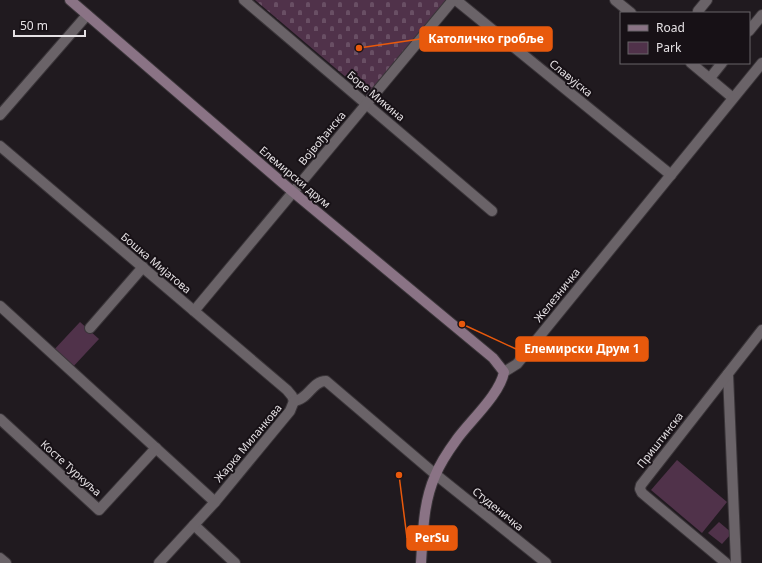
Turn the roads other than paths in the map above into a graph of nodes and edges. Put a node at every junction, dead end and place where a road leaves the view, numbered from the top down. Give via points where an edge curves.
1 (244, 0) edge
2 (453, 0) edge
3 (456, 0) edge
4 (615, 0) edge
5 (707, 0) edge
6 (72, 1) edge
7 (698, 11) dead end
8 (630, 12) edge
9 (87, 15) junction
10 (762, 15) edge
11 (750, 30) edge
12 (762, 63) edge
13 (692, 64) edge
14 (721, 64) edge
15 (710, 78) junction
16 (733, 98) junction
17 (366, 104) junction
18 (0, 116) edge
19 (0, 146) edge
20 (671, 175) junction
21 (293, 192) junction
22 (492, 211) dead end
23 (143, 267) junction
24 (0, 306) edge
25 (194, 311) junction
26 (90, 328) dead end
27 (762, 330) edge
28 (504, 372) junction
29 (728, 374) junction
30 (294, 401) junction
31 (0, 420) edge
32 (156, 448) junction
33 (435, 474) junction
34 (215, 502) junction
35 (194, 525) junction
36 (0, 558) edge
37 (6, 563) edge
38 (159, 563) edge
39 (235, 563) edge
40 (421, 563) edge
41 (546, 563) edge
42 (726, 563) edge
43 (736, 563) edge

1 - 17 street, Боре Микина
2 - 17 street, Војвођанска
3 - 20 street, Славујска
4 - 8 street
5 - 7 street
6 - 9 street, Елемирски друм
9 - 18 street
9 - 21 street, Елемирски друм
10 - 11 street
12 - 16 street, Железничка
13 - 15 street
14 - 15 street
15 - 16 street
16 - 20 street, Железничка
17 - 21 street, Војвођанска
17 - 22 street, Боре Микина
19 - 23 street, Бошка Мијатова
20 - 28 street, Железничка via 517,364
21 - 25 street, Војвођанска
21 - 28 street, Елемирски друм via 493,358
23 - 25 street, Бошка Мијатова
23 - 26 street
24 - 32 street
25 - 30 street, Бошка Мијатова via 287,390
27 - 29 street, Приштинска
28 - 33 street, Железничка via 499,386 458,438
29 - 42 street, Приштинска via 643,481 640,489
29 - 43 street
30 - 33 street, Жарка Миланкова via 302,400 319,383 326,381
30 - 34 street, Жарка Миланкова via 290,411
31 - 32 street, Косте Туркуља via 99,510
32 - 34 street
33 - 40 street, Железничка via 426,504
33 - 41 street, Студеничка
34 - 35 street, Жарка Миланкова
35 - 38 street, Жарка Миланкова
35 - 39 street
36 - 37 street

